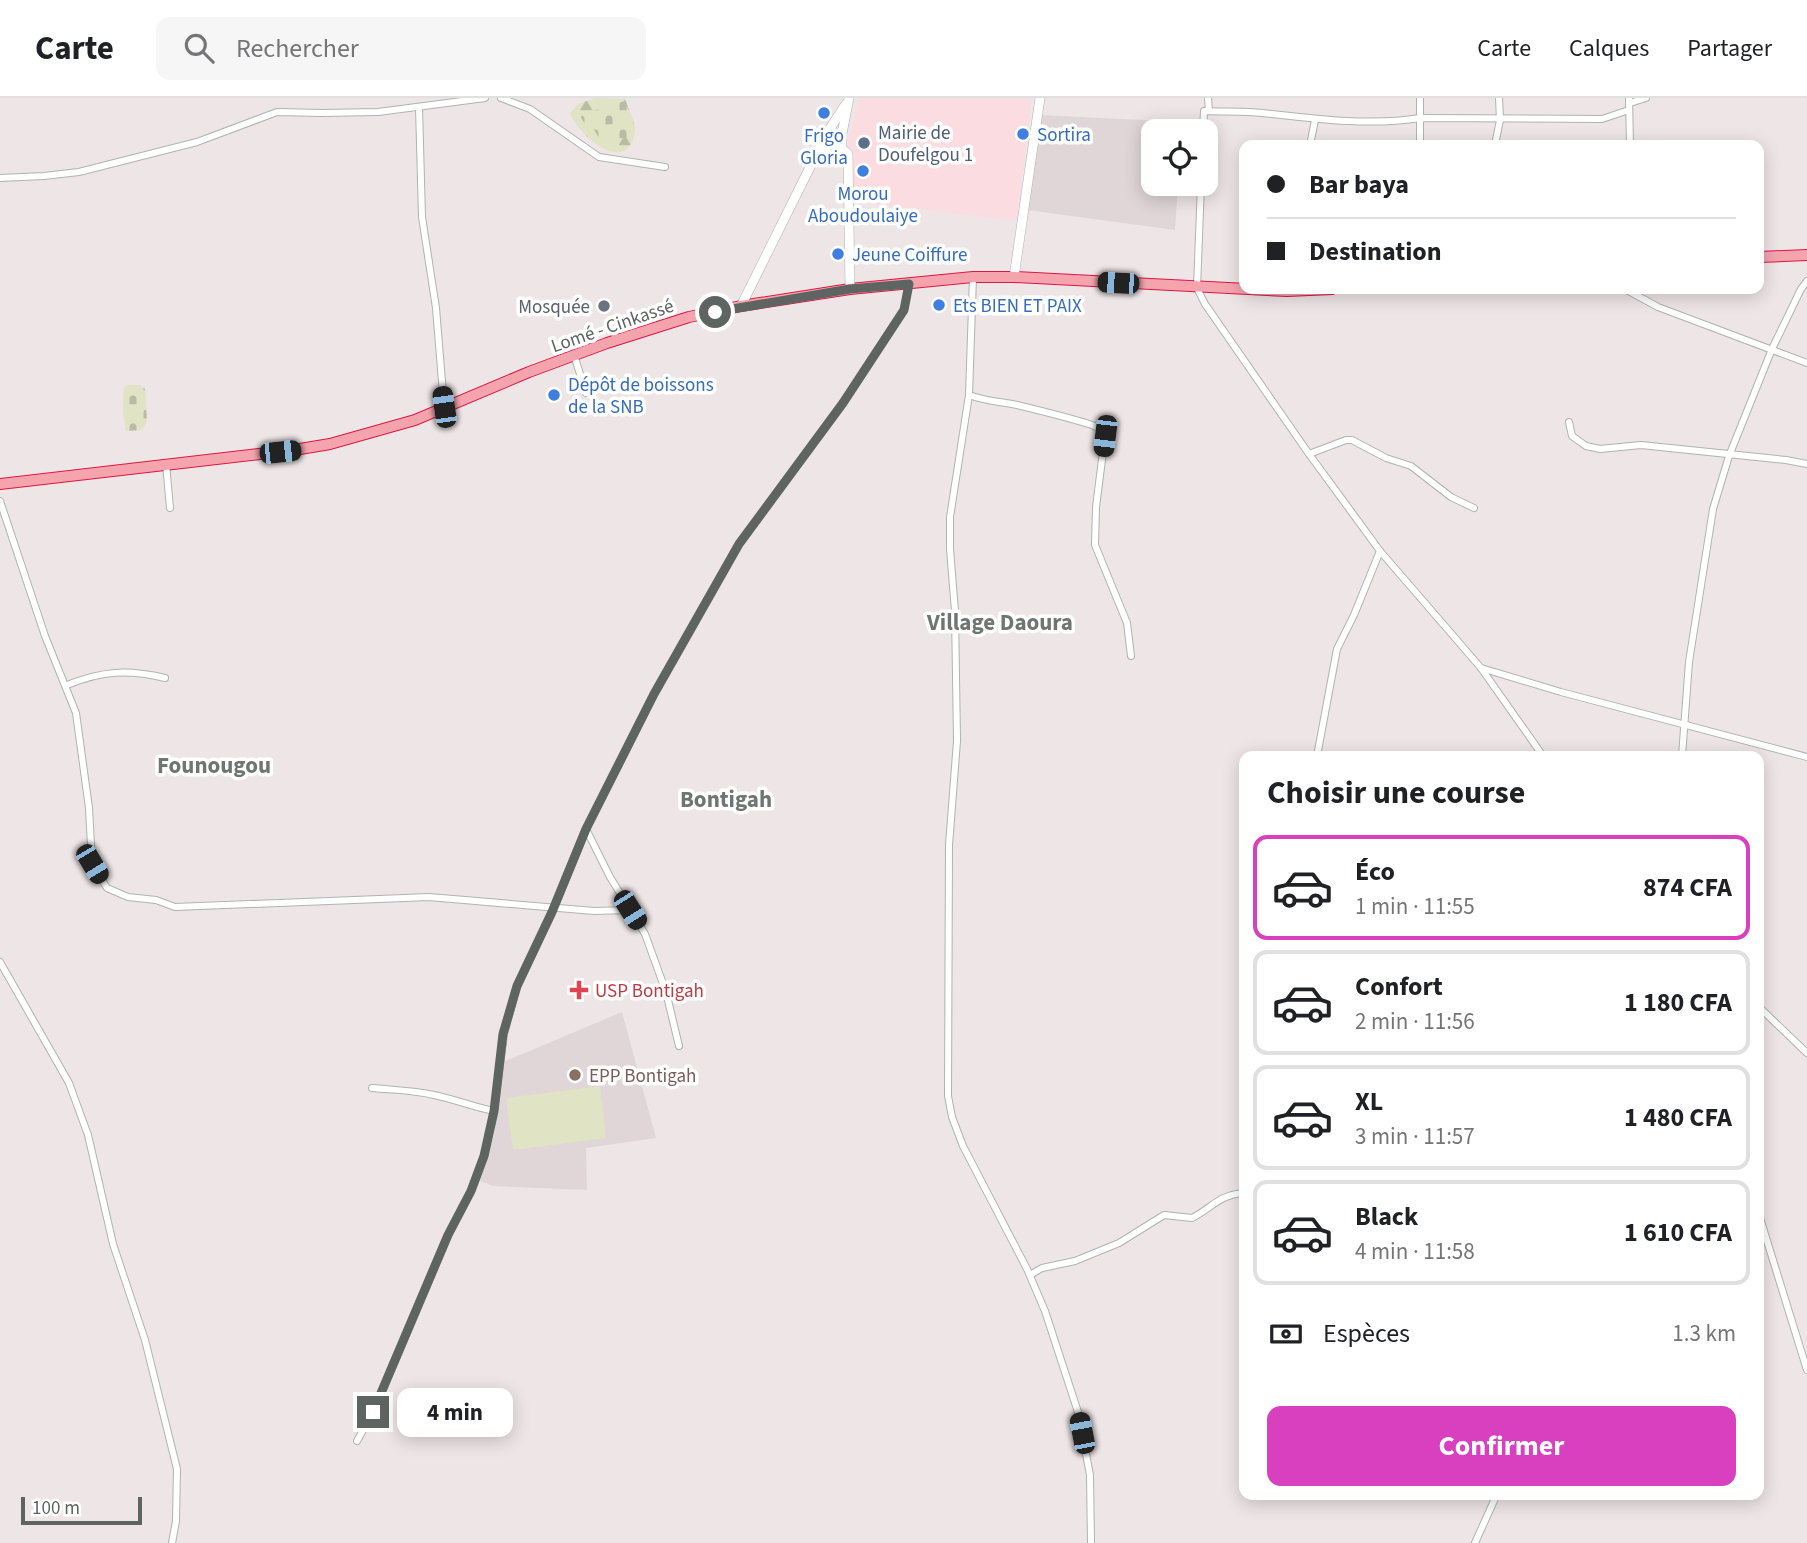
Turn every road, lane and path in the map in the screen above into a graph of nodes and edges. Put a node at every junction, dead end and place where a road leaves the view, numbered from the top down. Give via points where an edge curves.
1 (485, 98) edge
2 (501, 98) edge
3 (1208, 98) edge
4 (1420, 98) edge
5 (1499, 98) edge
6 (1646, 98) edge
7 (849, 99) edge
8 (1037, 100) edge
9 (1629, 104) edge
10 (419, 107) junction
11 (1209, 111) junction
12 (1420, 118) junction
13 (1204, 119) edge
14 (1315, 120) junction
15 (1500, 120) junction
16 (827, 133) junction
17 (1311, 140) edge
18 (1420, 140) edge
19 (1496, 140) edge
20 (1630, 140) edge
21 (841, 144) junction
22 (820, 147) junction
23 (664, 167) dead end
24 (0, 177) edge
25 (1201, 196) edge
26 (1807, 255) edge
27 (1764, 257) edge
28 (973, 277) junction
29 (1014, 277) junction
30 (1807, 281) edge
31 (909, 284) junction
32 (1197, 288) junction
33 (1239, 288) edge
34 (850, 289) junction
35 (1634, 294) edge
36 (741, 306) junction
37 (1772, 349) junction
38 (573, 355) junction
39 (1807, 363) edge
40 (586, 393) dead end
41 (969, 395) junction
42 (444, 407) junction
43 (1569, 422) dead end
44 (1309, 454) junction
45 (1730, 456) junction
46 (166, 464) junction
47 (1807, 464) edge
48 (0, 484) edge
49 (0, 501) edge
50 (170, 508) dead end
51 (1474, 508) dead end
52 (1380, 551) junction
53 (1131, 656) dead end
54 (1481, 668) junction
55 (165, 678) dead end
56 (66, 685) junction
57 (1685, 726) junction
58 (1318, 751) edge
59 (1539, 751) edge
60 (1682, 751) edge
61 (1807, 757) edge
62 (586, 829) junction
63 (554, 906) junction
64 (630, 910) junction
65 (0, 962) edge
66 (1764, 1012) edge
67 (679, 1046) dead end
68 (1807, 1053) edge
69 (372, 1088) dead end
70 (494, 1111) junction
71 (1239, 1194) edge
72 (1764, 1230) edge
73 (1030, 1275) junction
74 (1807, 1370) edge
75 (357, 1441) dead end
76 (1494, 1500) edge
77 (172, 1543) edge
78 (1091, 1543) edge
79 (1475, 1543) edge

1 - 10 street
2 - 23 street via 530,109 599,157
3 - 11 street
4 - 12 street
5 - 15 street
6 - 9 street
7 - 16 main road
7 - 21 main road
8 - 29 main road
9 - 15 street via 1602,119
9 - 20 street
10 - 24 street via 341,113 277,111 197,142 79,172
10 - 42 street via 422,217
11 - 13 street via 1204,111
11 - 14 street
12 - 14 street via 1394,122
12 - 15 street
12 - 18 street
14 - 17 street
15 - 19 street
16 - 21 main road via 835,133
16 - 22 main road
21 - 22 main road via 831,155
21 - 34 main road via 848,154
22 - 36 main road
25 - 32 street
26 - 27 highway
28 - 29 highway, Lomé - Cinkassé
28 - 31 highway, Lomé - Cinkassé
28 - 41 street
29 - 32 highway, Lomé - Cinkassé
30 - 37 street
31 - 34 highway, Lomé - Cinkassé
31 - 62 street via 904,310 843,403 739,544 654,694
32 - 33 highway, Lomé - Cinkassé
32 - 44 street
34 - 36 highway, Lomé - Cinkassé
35 - 37 street
36 - 38 highway, Lomé - Cinkassé via 655,327
37 - 39 street
37 - 45 street
38 - 40 street
38 - 42 highway, Lomé - Cinkassé
41 - 53 street via 1092,425 1105,436 1095,545 1126,623
41 - 73 street via 950,517 957,741 949,845 948,1096 963,1146
42 - 46 highway, Lomé - Cinkassé via 330,444
43 - 45 street via 1572,436 1600,449 1641,445
44 - 51 street via 1352,440 1411,466 1451,497
44 - 52 street
45 - 47 street
45 - 57 street via 1711,520 1689,662
46 - 48 highway, Lomé - Cinkassé
46 - 50 street
49 - 56 street
52 - 54 street
52 - 58 street via 1336,649
54 - 57 street
54 - 59 street
55 - 56 street via 114,672
56 - 63 street via 76,713 92,864 107,888 174,907 429,897
57 - 60 street
57 - 61 street
62 - 63 street
62 - 64 street
63 - 64 street
63 - 70 street via 517,986 503,1034
64 - 67 street via 654,958
65 - 77 street via 69,1083 88,1135 113,1244 145,1340 177,1469
66 - 68 street
69 - 70 street via 414,1091
70 - 75 street via 471,1191
71 - 73 street via 1192,1218 1164,1215 1119,1242
72 - 74 street
73 - 78 street via 1078,1412 1091,1485
76 - 79 street

